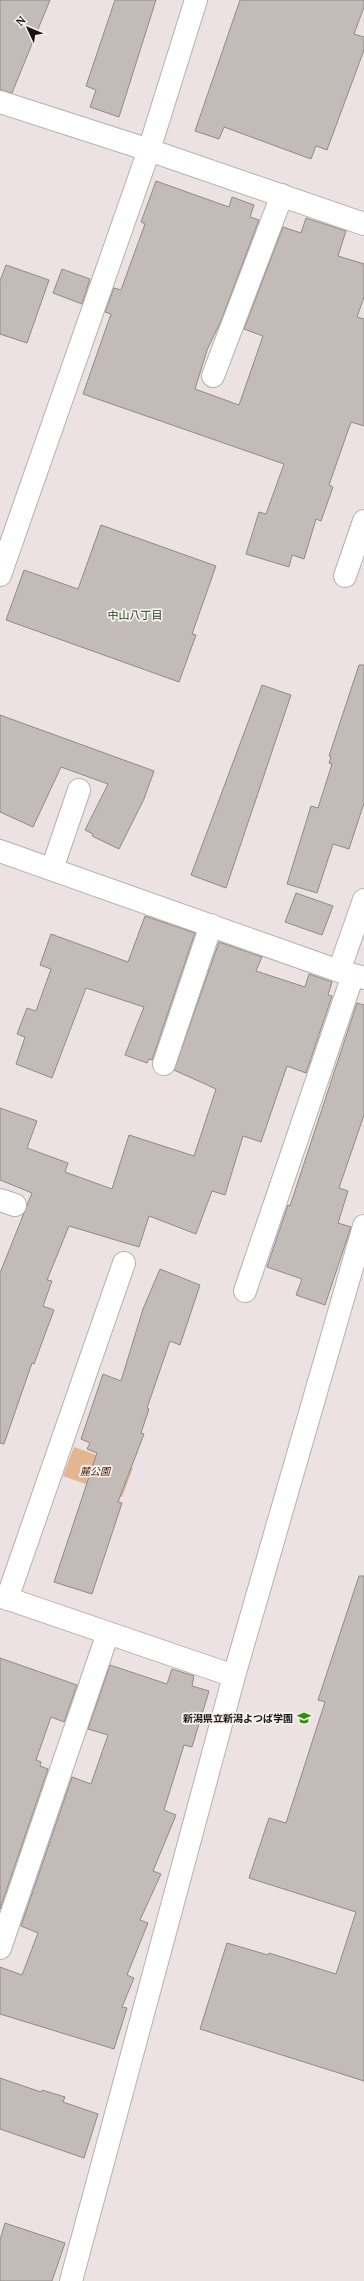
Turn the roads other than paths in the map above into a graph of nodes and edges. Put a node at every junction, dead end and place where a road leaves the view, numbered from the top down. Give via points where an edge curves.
1 (196, 0) edge
2 (0, 102) edge
3 (149, 150) junction
4 (282, 196) junction
5 (364, 224) edge
6 (213, 376) dead end
7 (364, 521) edge
8 (0, 575) edge
9 (345, 576) dead end
10 (79, 790) dead end
11 (0, 851) edge
12 (52, 869) junction
13 (364, 900) edge
14 (211, 925) junction
15 (352, 975) edge
16 (164, 1064) dead end
17 (364, 1226) edge
18 (124, 1263) dead end
19 (245, 1291) dead end
20 (4, 1597) edge
21 (108, 1633) junction
22 (234, 1676) junction
23 (0, 1948) edge
24 (71, 2281) edge

1 - 3 street
2 - 3 street
3 - 4 street
3 - 8 street
4 - 5 street
4 - 6 street
7 - 9 street
10 - 12 street
11 - 12 street
12 - 14 street
13 - 15 street
14 - 15 street
14 - 16 street
15 - 19 street
17 - 22 street
18 - 20 street
20 - 21 street
21 - 22 street
21 - 23 street
22 - 24 street

